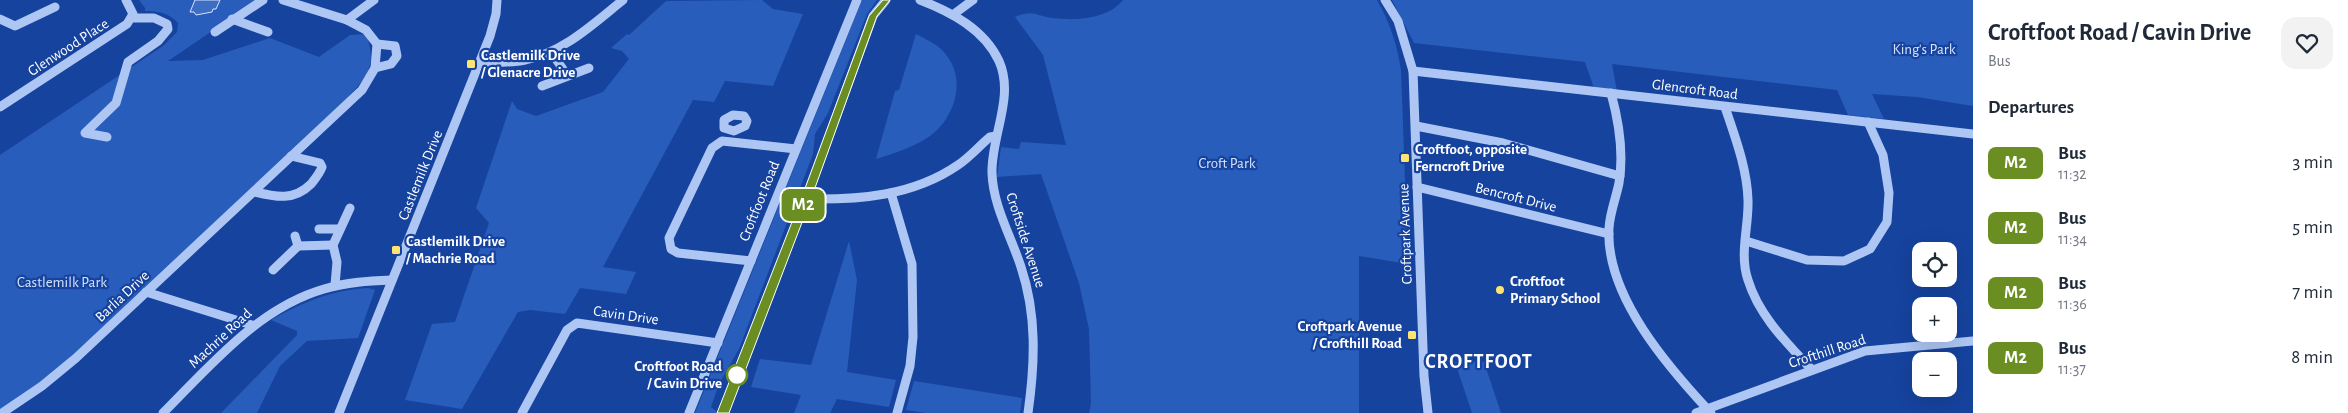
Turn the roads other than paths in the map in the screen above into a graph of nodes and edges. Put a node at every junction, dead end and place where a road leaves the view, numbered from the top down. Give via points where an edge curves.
1 (126, 0) edge
2 (264, 0) edge
3 (283, 0) edge
4 (374, 0) edge
5 (497, 0) edge
6 (623, 0) edge
7 (858, 0) edge
8 (886, 0) edge
9 (920, 0) edge
10 (973, 0) edge
11 (1385, 0) edge
12 (55, 7) dead end
13 (954, 14) junction
14 (133, 18) junction
15 (0, 19) edge
16 (232, 19) junction
17 (347, 20) junction
18 (215, 32) dead end
19 (268, 32) dead end
20 (377, 44) junction
21 (551, 52) junction
22 (479, 63) junction
23 (376, 68) junction
24 (589, 68) dead end
25 (1413, 71) junction
26 (567, 75) junction
27 (542, 86) dead end
28 (1611, 93) junction
29 (0, 107) edge
30 (1725, 107) junction
31 (1868, 122) junction
32 (1416, 126) junction
33 (724, 128) dead end
34 (1973, 134) edge
35 (996, 136) junction
36 (107, 137) dead end
37 (718, 143) junction
38 (796, 149) junction
39 (291, 156) junction
40 (1620, 176) junction
41 (1417, 187) junction
42 (255, 192) junction
43 (891, 194) junction
44 (806, 199) junction
45 (350, 208) dead end
46 (319, 229) dead end
47 (340, 229) junction
48 (1609, 234) junction
49 (295, 236) dead end
50 (1746, 241) junction
51 (333, 245) junction
52 (298, 246) junction
53 (751, 262) junction
54 (273, 270) dead end
55 (392, 280) junction
56 (335, 286) junction
57 (146, 292) junction
58 (252, 325) junction
59 (1973, 341) edge
60 (718, 343) junction
61 (1812, 370) junction
62 (1709, 411) edge
63 (2, 413) edge
64 (163, 413) edge
65 (340, 413) edge
66 (522, 413) edge
67 (689, 413) edge
68 (723, 413) edge
69 (897, 413) edge
70 (1028, 413) edge
71 (1428, 413) edge
72 (1696, 413) edge

1 - 14 street
2 - 16 street
3 - 17 street
4 - 17 street
5 - 22 street, Castlemilk Drive via 491,32
6 - 21 street
7 - 38 street, Croftfoot Road
8 - 44 street via 873,16
9 - 13 street, Croftside Avenue
10 - 13 street
11 - 25 street, Croftpark Avenue via 1398,21
12 - 15 street via 15,26
13 - 35 street, Croftside Avenue via 984,37 1000,63 1004,94
14 - 29 street, Glenwood Place via 114,35
14 - 36 street via 154,18 166,24 168,29 158,41 128,62 116,103 85,132
16 - 18 street
16 - 19 street
17 - 20 street via 366,30
20 - 23 street
20 - 23 street via 395,46 398,56 391,64
21 - 22 street via 525,60
21 - 26 street
22 - 55 street, Castlemilk Drive
23 - 39 street, Barlia Drive via 362,90
24 - 26 street
25 - 28 street, Glencroft Road
25 - 32 street, Croftpark Avenue
26 - 27 street
28 - 30 street, Glencroft Road
28 - 40 street via 1620,124
30 - 31 street, Glencroft Road
30 - 50 street via 1746,176
31 - 34 street, Glencroft Road
31 - 50 street via 1883,155 1889,193 1887,222 1870,249 1844,261 1808,260
32 - 40 street via 1503,143
32 - 41 street, Croftpark Avenue
33 - 37 street
35 - 43 street via 990,137 956,167 940,176
35 - 70 street, Croftside Avenue via 992,173 995,200 1021,265 1033,316 1036,348
37 - 38 street
37 - 53 street via 712,148 668,244 678,253
38 - 53 street, Croftfoot Road
39 - 42 street, Barlia Drive
39 - 42 street via 320,163 322,171 303,191 288,198
40 - 48 street
41 - 48 street, Bencroft Drive
41 - 71 street, Croftpark Avenue
42 - 57 street, Barlia Drive
43 - 44 street via 842,200
43 - 69 street via 912,264 913,337 910,366
44 - 68 street
45 - 47 street
46 - 47 street
47 - 51 street
48 - 62 street via 1619,277 1632,311 1657,351
49 - 52 street
50 - 61 street via 1743,259 1758,307
51 - 52 street
51 - 56 street via 337,262
52 - 54 street
53 - 60 street, Croftfoot Road
55 - 56 street, Machrie Road
55 - 65 street, Castlemilk Drive
56 - 58 street, Machrie Road via 283,305
57 - 58 street
57 - 63 street, Barlia Drive via 76,358
58 - 64 street, Machrie Road
59 - 61 street, Crofthill Road via 1865,351
60 - 66 street, Cavin Drive via 577,323 567,330
60 - 67 street, Croftfoot Road
61 - 62 street, Crofthill Road
62 - 72 street, Crofthill Road

